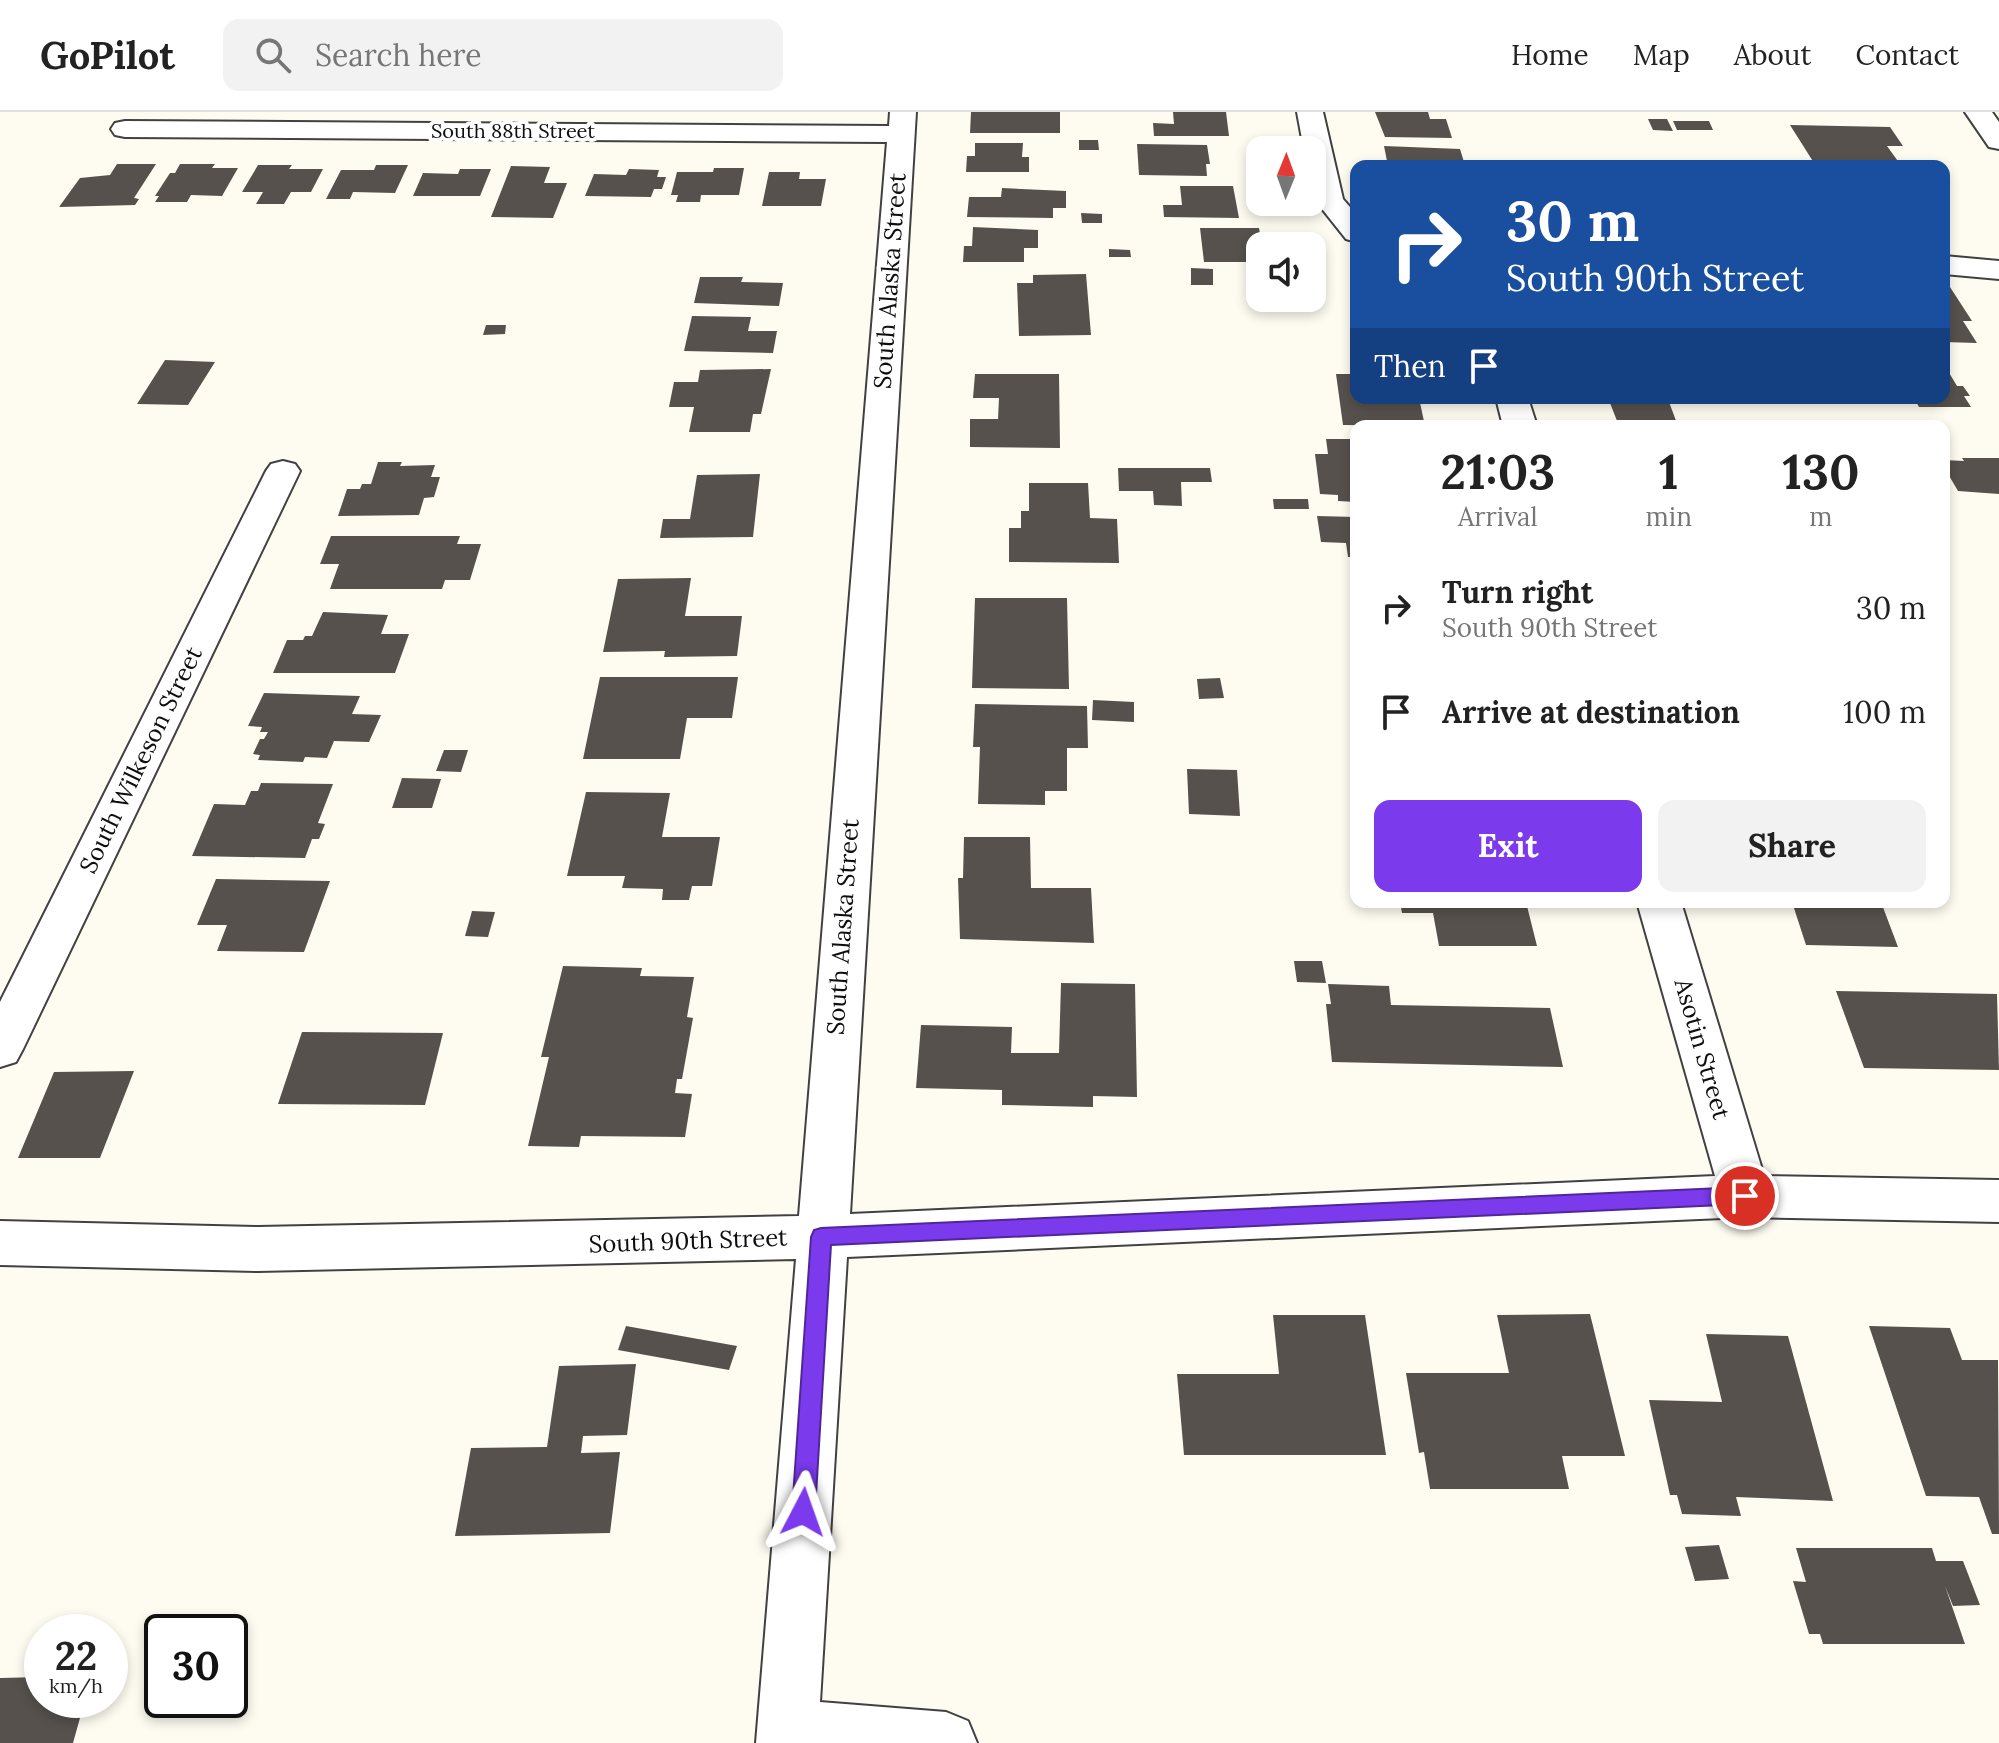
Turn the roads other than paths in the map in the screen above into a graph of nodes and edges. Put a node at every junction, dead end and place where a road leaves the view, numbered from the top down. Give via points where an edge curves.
1 (1310, 112) edge
2 (1978, 112) edge
3 (902, 123) edge
4 (125, 129) dead end
5 (1999, 141) edge
6 (1350, 226) edge
7 (1950, 266) edge
8 (1999, 270) edge
9 (283, 471) dead end
10 (1661, 908) edge
11 (0, 1049) edge
12 (1745, 1196) junction
13 (1999, 1201) edge
14 (821, 1237) junction
15 (0, 1243) edge
16 (788, 1737) edge
17 (946, 1743) edge

1 - 6 street via 1329,200
2 - 5 street
3 - 4 street, South 88th Street
3 - 14 street, South Alaska Street
7 - 8 street
9 - 11 street, South Wilkeson Street
10 - 12 street, Asotin Street
12 - 13 street, South 90th Street
12 - 14 street, South 90th Street
14 - 15 street, South 90th Street via 258,1249
14 - 16 street, South Alaska Street
16 - 17 street

